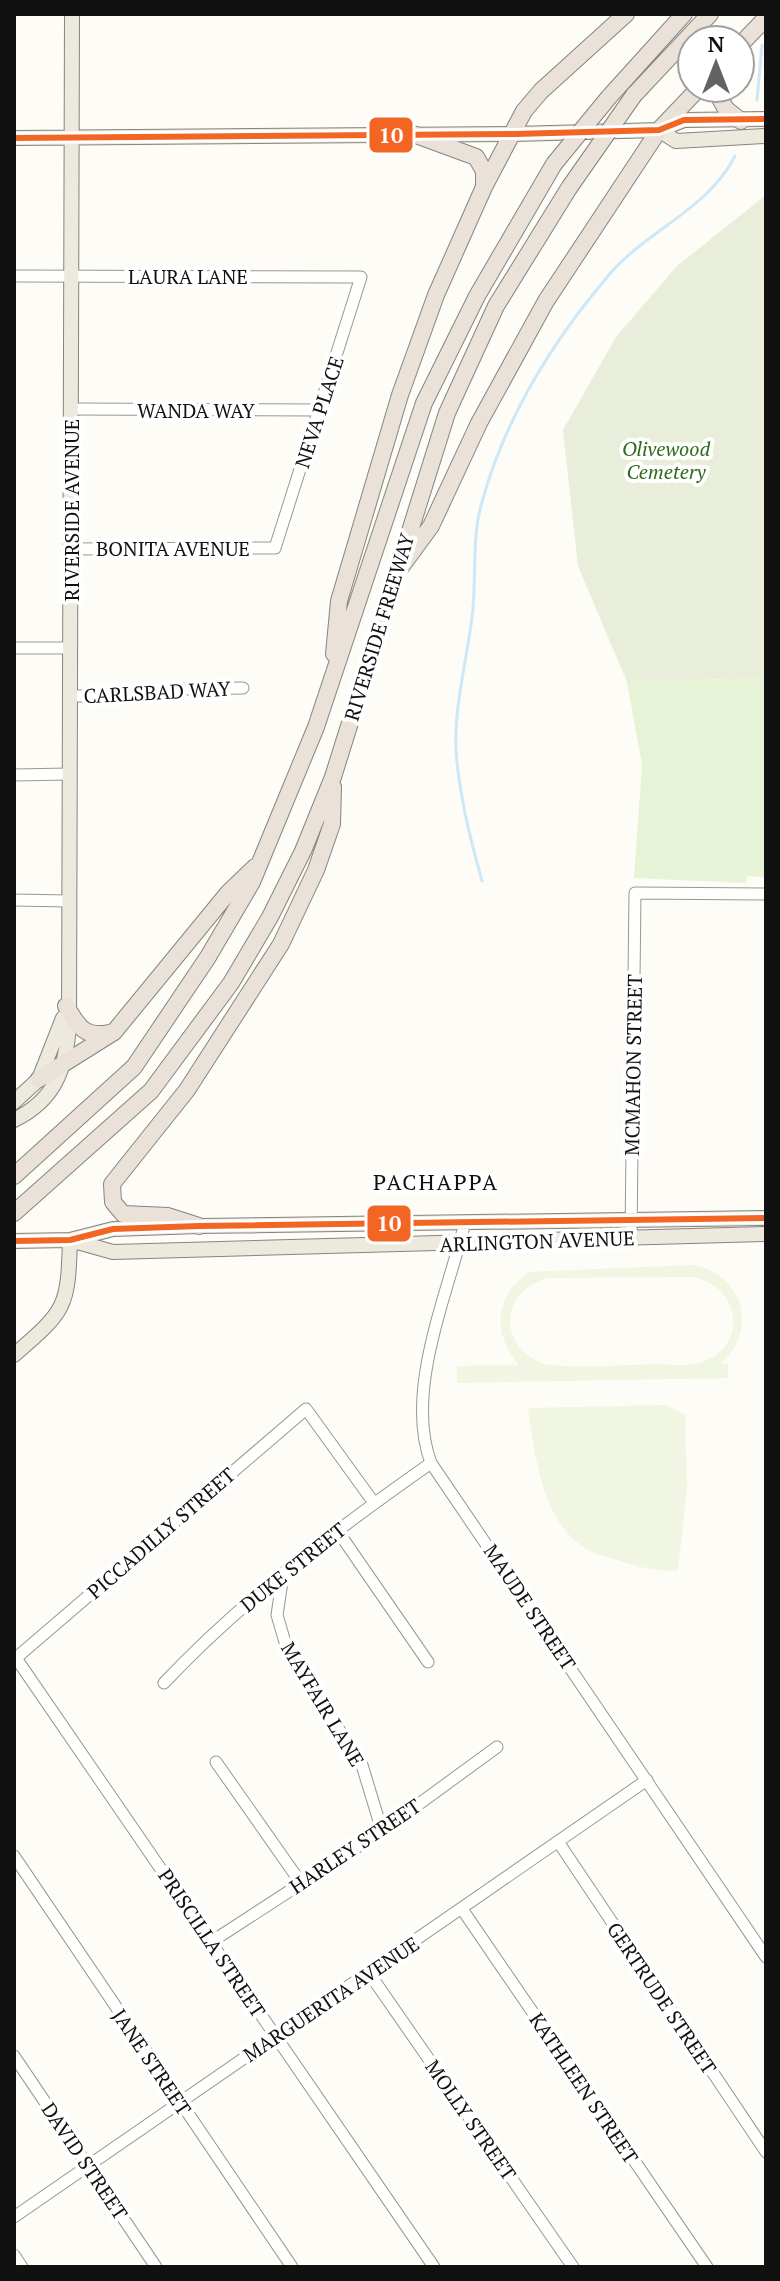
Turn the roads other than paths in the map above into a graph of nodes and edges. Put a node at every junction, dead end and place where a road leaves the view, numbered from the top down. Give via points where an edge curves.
1 (72, 14) edge
2 (626, 14) edge
3 (684, 14) edge
4 (710, 14) edge
5 (684, 104) edge
6 (723, 104) edge
7 (766, 119) edge
8 (741, 121) junction
9 (659, 130) junction
10 (515, 134) junction
11 (416, 135) junction
12 (766, 136) edge
13 (14, 138) edge
14 (74, 138) junction
15 (484, 187) junction
16 (14, 276) edge
17 (72, 276) junction
18 (361, 277) joint
19 (72, 409) junction
20 (320, 410) junction
21 (275, 548) joint
22 (71, 549) junction
23 (393, 577) junction
24 (14, 648) edge
25 (70, 648) junction
26 (331, 684) junction
27 (243, 688) dead end
28 (70, 696) junction
29 (69, 774) junction
30 (14, 775) edge
31 (333, 777) junction
32 (264, 857) junction
33 (766, 894) edge
34 (14, 900) edge
35 (68, 901) junction
36 (66, 1006) junction
37 (114, 1032) junction
38 (64, 1061) junction
39 (39, 1079) junction
40 (14, 1102) edge
41 (14, 1120) edge
42 (14, 1176) edge
43 (14, 1213) edge
44 (766, 1218) edge
45 (631, 1220) junction
46 (465, 1222) junction
47 (199, 1226) junction
48 (766, 1234) edge
49 (631, 1237) junction
50 (70, 1240) junction
51 (14, 1241) edge
52 (460, 1244) junction
53 (14, 1355) edge
54 (431, 1463) junction
55 (374, 1503) junction
56 (337, 1530) junction
57 (283, 1575) junction
58 (16, 1658) joint
59 (428, 1662) dead end
60 (164, 1683) dead end
61 (497, 1747) dead end
62 (216, 1762) dead end
63 (647, 1780) junction
64 (382, 1831) junction
65 (559, 1843) junction
66 (14, 1856) edge
67 (301, 1883) junction
68 (462, 1909) junction
69 (211, 1942) junction
70 (766, 1957) edge
71 (369, 1973) junction
72 (276, 2037) junction
73 (14, 2056) edge
74 (179, 2103) junction
75 (766, 2152) edge
76 (88, 2166) junction
77 (14, 2217) edge
78 (14, 2255) edge
79 (22, 2267) edge
80 (156, 2267) edge
81 (292, 2267) edge
82 (434, 2267) edge
83 (573, 2267) edge
84 (707, 2267) edge

1 - 14 main road, RIVERSIDE AVENUE
2 - 10 highway via 541,91 524,111
3 - 26 highway, RIVERSIDE FREEWAY, bridge via 554,164 477,296 424,403
4 - 23 highway, RIVERSIDE FREEWAY, bridge via 634,95 496,306 447,413
5 - 9 highway
6 - 8 highway
7 - 8 main road
8 - 9 main road via 684,120
9 - 10 main road
9 - 12 main road via 676,141
9 - 23 highway via 546,301 479,423 431,526
10 - 11 main road
10 - 15 highway
11 - 14 main road
11 - 15 highway via 476,157 484,171
13 - 14 main road
14 - 17 main road, RIVERSIDE AVENUE
15 - 26 highway via 436,295 396,408 339,601
16 - 17 street, LAURA LANE
17 - 18 street, LAURA LANE
17 - 19 main road, RIVERSIDE AVENUE
18 - 20 street, NEVA PLACE
19 - 20 street, WANDA WAY
19 - 22 main road, RIVERSIDE AVENUE
20 - 21 street, NEVA PLACE
21 - 22 street, BONITA AVENUE
22 - 25 main road, RIVERSIDE AVENUE
23 - 31 highway, RIVERSIDE FREEWAY
24 - 25 street
25 - 28 main road, RIVERSIDE AVENUE
26 - 32 highway, RIVERSIDE FREEWAY
27 - 28 street, CARLSBAD WAY
28 - 29 main road, RIVERSIDE AVENUE
29 - 30 street
29 - 35 main road, RIVERSIDE AVENUE
31 - 43 highway, RIVERSIDE FREEWAY via 303,851 231,983 151,1091
31 - 47 highway via 332,824 281,944 187,1090 112,1184 113,1202 123,1214 168,1216
32 - 37 highway
32 - 42 highway, RIVERSIDE FREEWAY via 216,944 134,1067
33 - 45 street, MCMAHON STREET via 635,893
34 - 35 street
35 - 36 main road, RIVERSIDE AVENUE
36 - 37 highway via 84,1032
36 - 38 main road, RIVERSIDE AVENUE
36 - 39 main road, RIVERSIDE AVENUE
37 - 38 highway
38 - 39 highway
38 - 41 main road, RIVERSIDE AVENUE via 43,1102
39 - 40 main road, RIVERSIDE AVENUE
44 - 45 main road, ARLINGTON AVENUE
45 - 46 main road, ARLINGTON AVENUE
45 - 49 street, MCMAHON STREET
46 - 47 main road, ARLINGTON AVENUE
46 - 52 street, MAUDE STREET
47 - 50 main road, ARLINGTON AVENUE via 113,1229
48 - 49 main road, ARLINGTON AVENUE
49 - 52 main road, ARLINGTON AVENUE
50 - 51 main road, ARLINGTON AVENUE
50 - 52 main road, ARLINGTON AVENUE via 113,1252
50 - 53 main road via 64,1305
52 - 54 street, MAUDE STREET via 425,1375 422,1426
54 - 55 street, DUKE STREET
54 - 63 street, MAUDE STREET
55 - 56 street, DUKE STREET
55 - 58 street, PICCADILLY STREET via 306,1409
56 - 57 street, DUKE STREET
56 - 59 street
57 - 60 street, DUKE STREET via 206,1639
57 - 64 street, MAYFAIR LANE via 277,1615 287,1649 362,1765
58 - 69 street, PRISCILLA STREET
61 - 64 street, HARLEY STREET
62 - 67 street
63 - 65 street, MARGUERITA AVENUE
63 - 70 street, MAUDE STREET
64 - 67 street, HARLEY STREET
65 - 68 street, MARGUERITA AVENUE
65 - 75 street, GERTRUDE STREET
66 - 74 street, JANE STREET
67 - 69 street, HARLEY STREET
68 - 71 street, MARGUERITA AVENUE
68 - 84 street, KATHLEEN STREET
69 - 72 street, PRISCILLA STREET
71 - 72 street, MARGUERITA AVENUE
71 - 83 street, MOLLY STREET
72 - 74 street, MARGUERITA AVENUE
72 - 82 street, PRISCILLA STREET
73 - 76 street, DAVID STREET
74 - 76 street, MARGUERITA AVENUE
74 - 81 street, JANE STREET
76 - 77 street, MARGUERITA AVENUE
76 - 80 street, DAVID STREET
78 - 79 street

